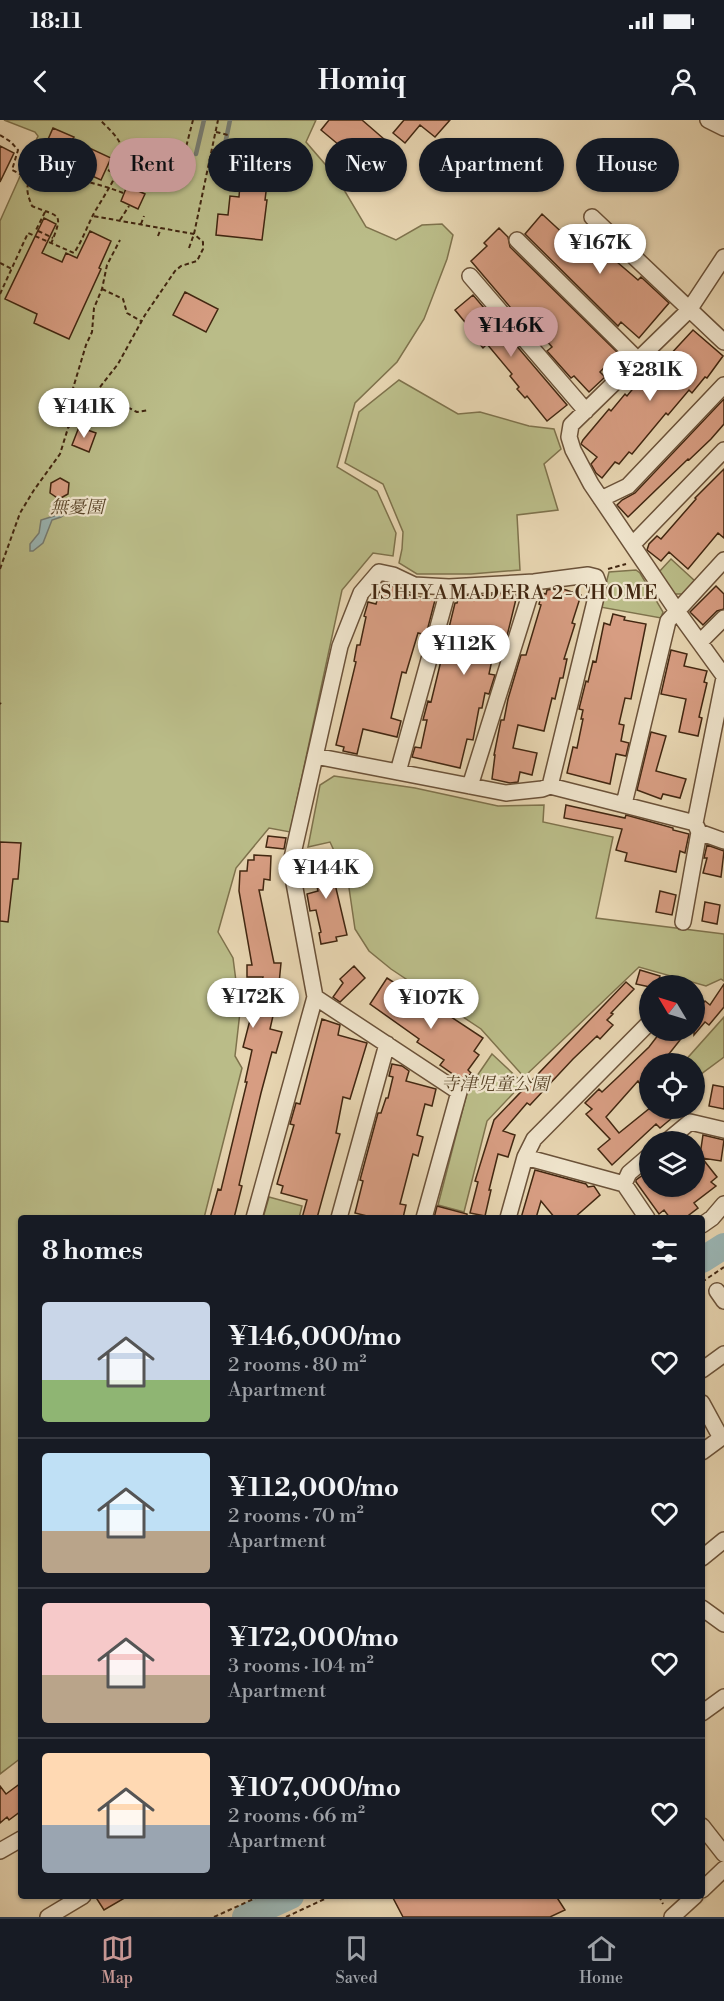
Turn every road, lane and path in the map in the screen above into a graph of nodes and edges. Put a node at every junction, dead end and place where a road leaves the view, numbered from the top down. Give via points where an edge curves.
1 (100, 120) edge
2 (193, 120) edge
3 (218, 120) edge
4 (708, 120) edge
5 (724, 128) edge
6 (215, 132) junction
7 (227, 134) dead end
8 (0, 135) edge
9 (116, 138) edge
10 (188, 138) edge
11 (8, 168) dead end
12 (12, 170) junction
13 (18, 173) edge
14 (97, 186) edge
15 (108, 187) junction
16 (26, 192) edge
17 (123, 194) dead end
18 (129, 206) dead end
19 (45, 212) junction
20 (93, 216) junction
21 (144, 216) dead end
22 (592, 217) dead end
23 (120, 220) junction
24 (141, 224) junction
25 (161, 228) junction
26 (194, 234) junction
27 (158, 236) dead end
28 (53, 238) junction
29 (120, 240) dead end
30 (517, 240) dead end
31 (51, 244) junction
32 (189, 248) dead end
33 (724, 257) edge
34 (0, 263) edge
35 (12, 269) junction
36 (470, 276) dead end
37 (102, 289) junction
38 (0, 294) edge
39 (689, 310) junction
40 (141, 321) junction
41 (724, 342) edge
42 (639, 361) junction
43 (724, 385) edge
44 (85, 406) junction
45 (149, 410) dead end
46 (586, 411) junction
47 (68, 428) junction
48 (724, 450) edge
49 (601, 499) junction
50 (633, 544) junction
51 (642, 559) junction
52 (724, 560) edge
53 (0, 569) edge
54 (596, 577) junction
55 (534, 582) junction
56 (449, 587) junction
57 (677, 611) junction
58 (724, 618) edge
59 (700, 642) junction
60 (724, 677) edge
61 (315, 756) junction
62 (398, 772) junction
63 (470, 786) junction
64 (550, 786) junction
65 (624, 804) junction
66 (697, 827) junction
67 (724, 841) edge
68 (683, 922) dead end
69 (315, 997) junction
70 (639, 1033) edge
71 (387, 1044) junction
72 (724, 1130) edge
73 (679, 1131) edge
74 (525, 1157) junction
75 (639, 1164) edge
76 (624, 1184) junction
77 (724, 1204) edge
78 (255, 1215) edge
79 (340, 1215) edge
80 (425, 1215) edge
81 (509, 1215) edge
82 (645, 1215) edge
83 (705, 1223) edge
84 (724, 1267) edge
85 (705, 1280) edge
86 (724, 1354) edge
87 (705, 1369) edge
88 (705, 1409) edge
89 (705, 1450) edge
90 (724, 1540) edge
91 (705, 1556) edge
92 (705, 1610) edge
93 (724, 1624) edge
94 (724, 1697) edge
95 (705, 1711) edge
96 (705, 1830) edge
97 (18, 1841) edge
98 (0, 1851) edge
99 (724, 1854) edge
100 (722, 1876) edge
101 (705, 1888) edge
102 (79, 1899) edge
103 (253, 1899) edge
104 (325, 1899) edge
105 (692, 1899) edge
106 (58, 1915) edge
107 (214, 1917) edge
108 (286, 1917) edge
109 (672, 1917) edge

1 - 9 path
2 - 10 path
3 - 6 path
4 - 5 street
6 - 7 path
6 - 26 path
8 - 12 path via 18,150
11 - 12 path
12 - 13 path
14 - 15 path
15 - 17 path
15 - 20 path
16 - 19 path via 32,206
18 - 23 path
19 - 28 path via 53,213 60,224
19 - 28 path via 36,230
20 - 23 path
20 - 31 path via 74,253
21 - 24 path
22 - 39 street
23 - 24 path
24 - 25 path
25 - 26 path
25 - 27 path
26 - 32 path
26 - 40 path via 203,242 201,255 197,261 175,271
28 - 31 path
29 - 37 path via 107,266
30 - 42 street
31 - 35 path via 28,234
33 - 39 street
34 - 35 path
35 - 38 path
36 - 46 street
37 - 40 path via 123,299 127,313
37 - 47 path via 68,405
39 - 41 street
39 - 42 street
40 - 44 path via 118,364
42 - 46 street
43 - 49 street via 628,486
44 - 45 path via 99,412 123,405 137,412
44 - 47 path
46 - 49 street via 571,425 569,437
47 - 53 path via 60,454 20,513
48 - 50 street
49 - 50 street
50 - 51 street
51 - 54 path via 608,569
51 - 57 street
52 - 57 street
54 - 55 street
54 - 64 street via 599,585
55 - 56 street
55 - 63 street
56 - 61 street via 414,585 379,572 361,593 340,646
56 - 62 street
57 - 59 street
57 - 65 street via 668,621
58 - 59 street
59 - 60 street
60 - 66 street
61 - 62 street
61 - 69 street via 292,858
62 - 63 street
63 - 64 street via 506,793
64 - 65 street
65 - 66 street
66 - 67 street
66 - 68 street
69 - 71 street
69 - 78 street
70 - 74 street via 534,1139
71 - 79 street
71 - 80 street via 459,1092
72 - 73 street via 690,1122
74 - 76 street
74 - 81 street
75 - 76 street via 628,1173
76 - 82 street
77 - 83 street
84 - 85 path
86 - 87 street
88 - 89 street via 721,1438
90 - 91 street
92 - 93 street
94 - 95 street
96 - 99 street
97 - 98 street
100 - 101 street
102 - 106 street
103 - 107 path
104 - 108 path
105 - 109 street

